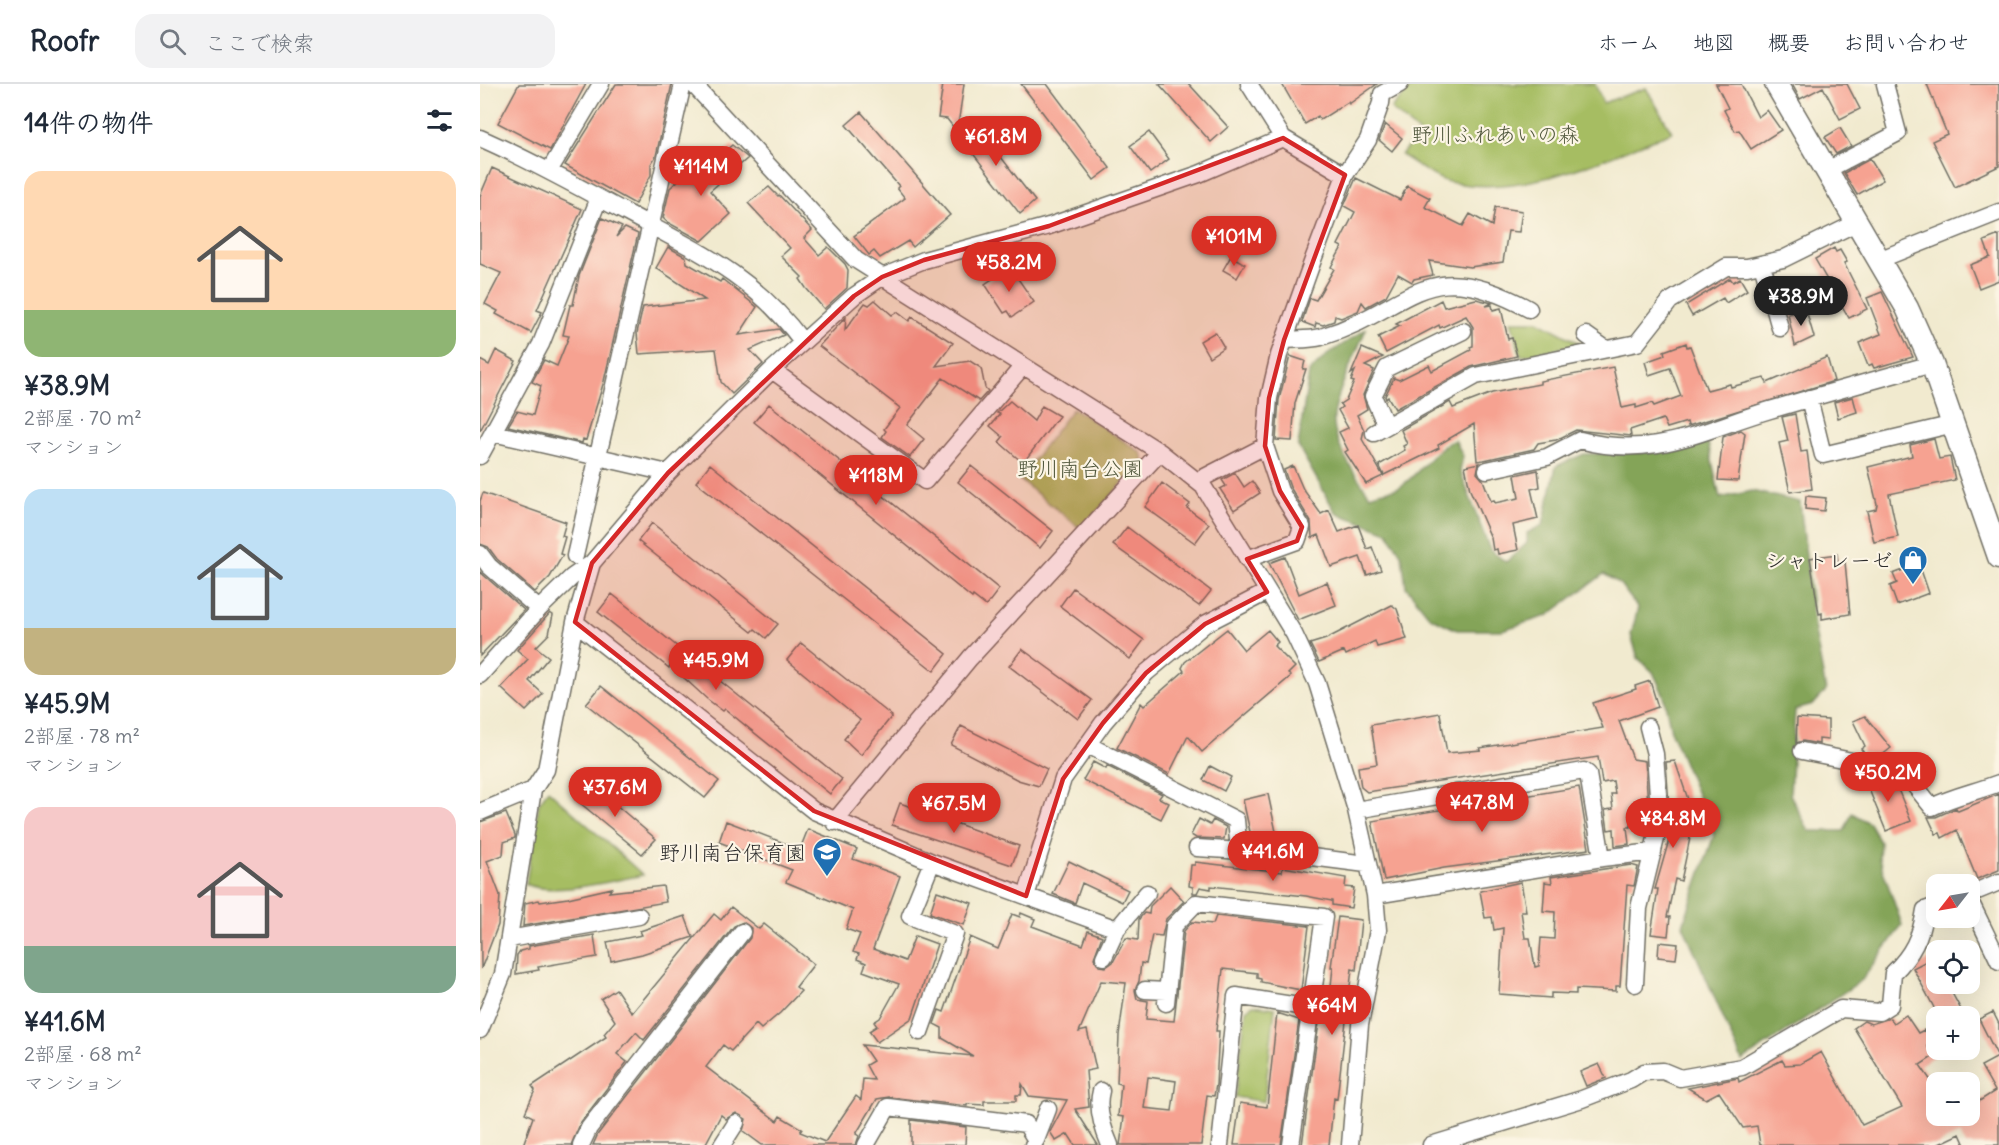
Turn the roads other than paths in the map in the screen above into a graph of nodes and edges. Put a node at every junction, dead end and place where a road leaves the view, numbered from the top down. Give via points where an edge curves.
1 (601, 84) edge
2 (683, 84) edge
3 (693, 84) edge
4 (1249, 84) edge
5 (1400, 84) edge
6 (1776, 84) edge
7 (1886, 84) edge
8 (480, 138) edge
9 (1283, 138) junction
10 (1827, 170) junction
11 (549, 171) junction
12 (1345, 175) junction
13 (599, 198) junction
14 (1999, 212) edge
15 (1858, 222) junction
16 (651, 226) junction
17 (1881, 259) junction
18 (1762, 264) junction
19 (882, 277) junction
20 (1529, 309) dead end
21 (1780, 328) dead end
22 (1463, 331) dead end
23 (1586, 335) dead end
24 (1284, 340) junction
25 (802, 341) junction
26 (1606, 349) junction
27 (1932, 364) junction
28 (1023, 366) junction
29 (772, 370) junction
30 (1809, 398) junction
31 (1954, 424) junction
32 (493, 433) junction
33 (1265, 446) junction
34 (1160, 452) junction
35 (480, 456) edge
36 (597, 457) junction
37 (1487, 470) dead end
38 (668, 473) junction
39 (1197, 482) junction
40 (1995, 526) edge
41 (480, 554) edge
42 (575, 556) dead end
43 (1999, 557) edge
44 (1247, 559) junction
45 (592, 563) junction
46 (1267, 592) junction
47 (539, 609) junction
48 (575, 622) junction
49 (480, 675) edge
50 (1648, 727) dead end
51 (1088, 745) junction
52 (1802, 752) dead end
53 (1999, 783) edge
54 (533, 790) junction
55 (1356, 810) junction
56 (480, 812) edge
57 (834, 822) junction
58 (1197, 848) dead end
59 (1239, 850) junction
60 (1653, 852) junction
61 (1602, 858) junction
62 (932, 862) junction
63 (1366, 864) junction
64 (1999, 882) edge
65 (1980, 890) edge
66 (1146, 893) dead end
67 (1026, 896) junction
68 (1375, 896) junction
69 (1926, 910) edge
70 (639, 916) dead end
71 (1980, 922) edge
72 (1117, 929) junction
73 (742, 932) dead end
74 (509, 939) junction
75 (1104, 957) dead end
76 (1999, 961) edge
77 (1635, 984) dead end
78 (1145, 990) dead end
79 (1311, 1008) junction
80 (480, 1030) edge
81 (920, 1032) dead end
82 (1101, 1091) dead end
83 (1048, 1110) dead end
84 (736, 1123) dead end
85 (1034, 1142) edge
86 (581, 1145) edge
87 (722, 1145) edge
88 (866, 1145) edge
89 (1110, 1145) edge
90 (1220, 1145) edge
91 (1292, 1145) edge
92 (1350, 1145) edge
93 (1431, 1145) edge

1 - 11 street
2 - 16 street
3 - 19 street via 856,260
4 - 9 street
5 - 12 street via 1382,94 1368,140
6 - 10 street
7 - 10 street via 1898,133
8 - 11 street
9 - 12 street
9 - 19 street via 1199,174 1049,226 924,260
10 - 15 street
11 - 13 street
12 - 24 street
13 - 16 street
13 - 32 street via 541,344
14 - 17 street
15 - 17 street
15 - 18 street via 1783,259
16 - 25 street via 694,246 758,291
16 - 36 street
17 - 27 street
18 - 21 street
18 - 26 street via 1726,267 1670,300 1637,343
19 - 25 street
19 - 28 street
20 - 24 street via 1482,287 1448,283 1426,286 1318,338
22 - 26 street via 1387,368 1373,396 1380,429 1476,376
23 - 26 street
24 - 33 street via 1269,398
25 - 29 street
27 - 30 street
27 - 31 street
28 - 29 street via 925,481
28 - 34 street
29 - 38 street
30 - 31 street via 1823,455
30 - 37 street via 1675,442 1637,447 1580,440 1547,457
31 - 40 street
32 - 35 street
32 - 36 street
33 - 39 street
33 - 44 street via 1280,491 1302,527 1297,541
34 - 39 street
34 - 57 street via 970,658
36 - 38 street
36 - 42 street
38 - 45 street
39 - 44 street
40 - 43 street
41 - 47 street
44 - 46 street
45 - 47 street
45 - 48 street
46 - 51 street via 1204,624 1146,673
46 - 55 street via 1294,634 1317,684
47 - 49 street
48 - 54 street via 546,770
48 - 57 street via 814,811
50 - 60 street via 1660,822
51 - 59 street via 1236,820
51 - 67 street via 1063,779
52 - 53 street via 1892,769 1908,777 1932,807 1954,795
54 - 56 street
54 - 74 street
55 - 61 street via 1584,771 1588,774
55 - 63 street
57 - 62 street
58 - 59 street
59 - 63 street
60 - 61 street
60 - 77 street via 1639,908
61 - 68 street
62 - 67 street
62 - 81 street via 910,915 955,934
63 - 68 street
64 - 65 street
66 - 72 street
67 - 72 street
68 - 92 street via 1378,930 1360,1025
69 - 93 street via 1910,958 1893,973 1890,1005 1879,1012 1841,1009 1742,1067 1680,1078 1663,1071 1644,1072 1582,1099
70 - 74 street
71 - 76 street
72 - 75 street
73 - 86 street via 589,1128
74 - 80 street via 503,974
78 - 79 street via 1167,997 1174,926 1196,903 1324,917
79 - 90 street via 1236,996
79 - 91 street
82 - 89 street via 1102,1128
83 - 85 street
84 - 87 street
85 - 88 street via 1026,1124 888,1107

